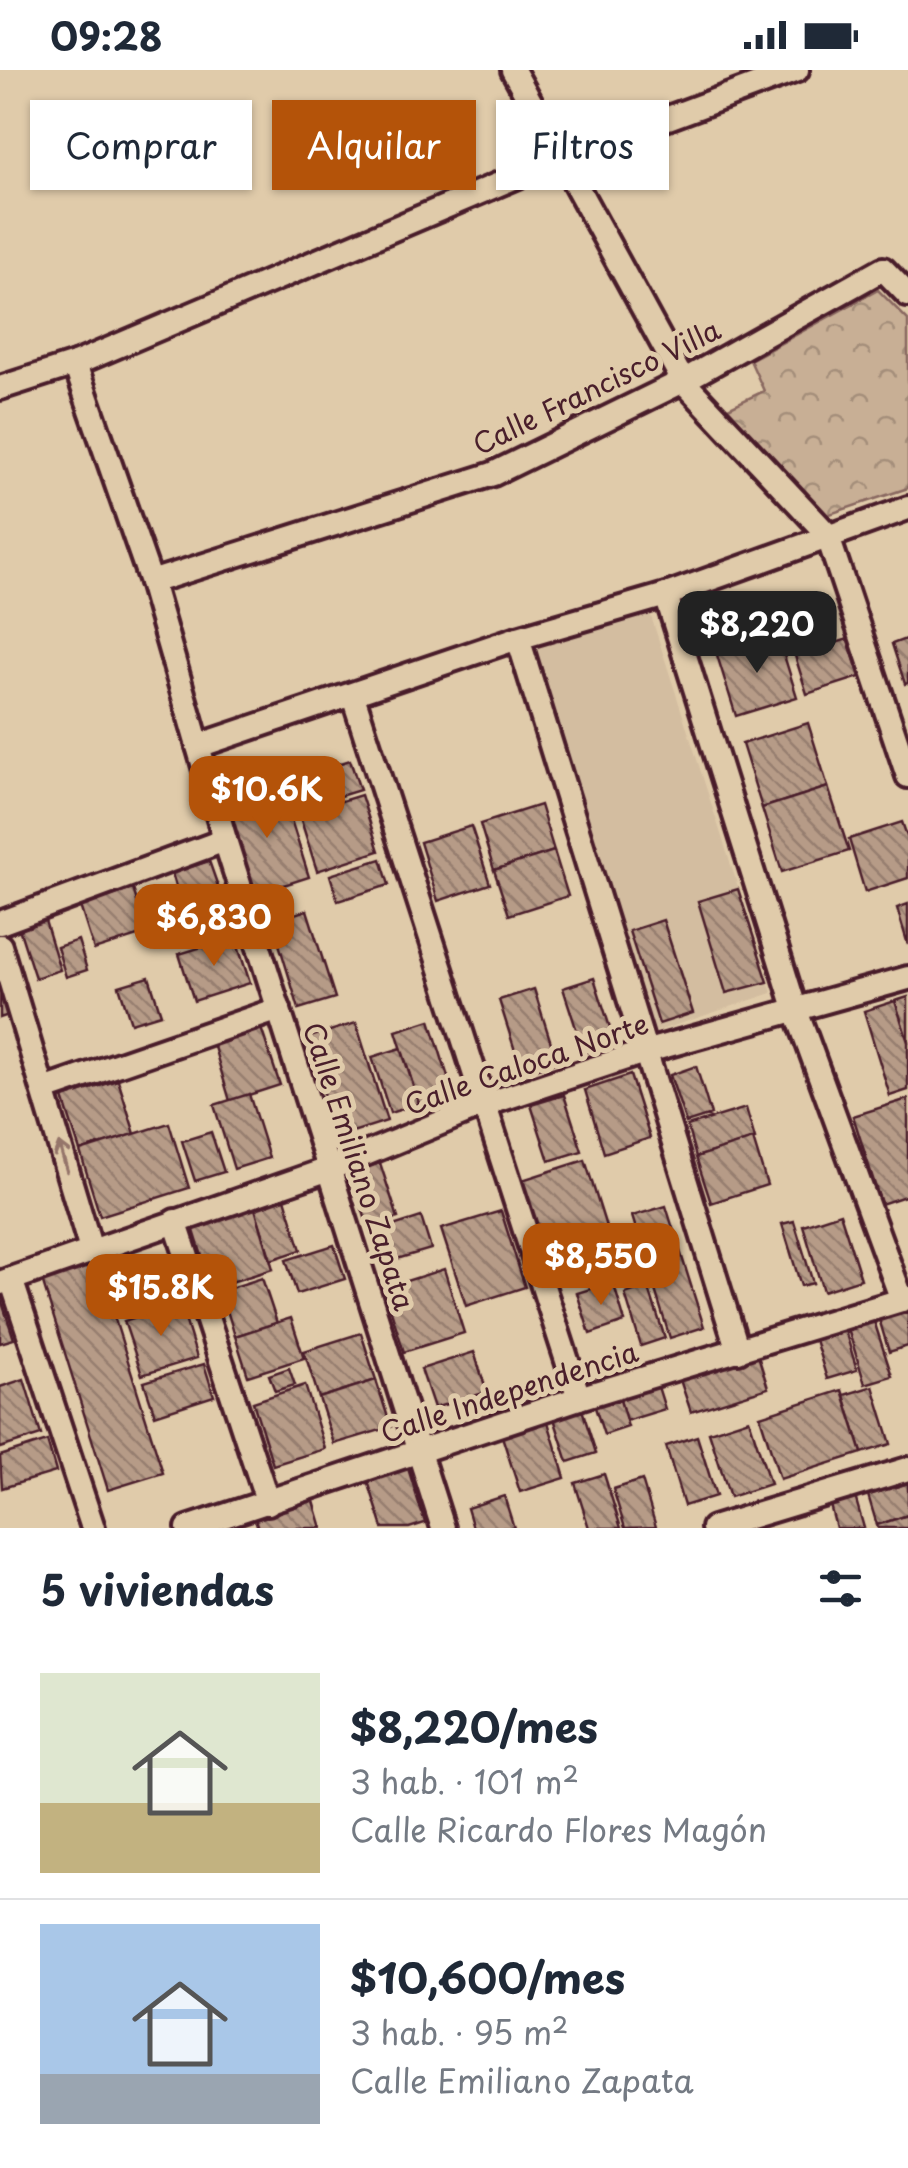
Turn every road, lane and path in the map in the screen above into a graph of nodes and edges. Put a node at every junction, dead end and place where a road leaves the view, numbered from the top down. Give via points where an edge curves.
1 (513, 70) edge
2 (797, 70) edge
3 (530, 100) edge
4 (669, 118) edge
5 (496, 185) edge
6 (581, 190) edge
7 (908, 295) edge
8 (75, 364) junction
9 (683, 382) junction
10 (0, 388) edge
11 (908, 508) edge
12 (826, 534) junction
13 (152, 582) junction
14 (666, 594) junction
15 (518, 638) junction
16 (353, 696) junction
17 (198, 746) junction
18 (908, 776) edge
19 (225, 840) junction
20 (0, 924) edge
21 (0, 946) edge
22 (908, 978) edge
23 (278, 1008) junction
24 (795, 1008) junction
25 (644, 1052) junction
26 (44, 1090) junction
27 (484, 1105) junction
28 (329, 1169) junction
29 (176, 1221) junction
30 (90, 1250) junction
31 (6, 1281) edge
32 (905, 1299) edge
33 (738, 1352) junction
34 (579, 1398) junction
35 (418, 1450) junction
36 (908, 1468) edge
37 (268, 1503) junction
38 (784, 1518) edge
39 (93, 1528) edge
40 (188, 1528) edge
41 (443, 1528) edge
42 (713, 1528) edge

1 - 3 street
2 - 4 street
5 - 8 street
6 - 9 street
7 - 9 street, Calle Francisco Villa via 884,269
8 - 10 street
8 - 13 street, Calle Emiliano Zapata
9 - 12 street
9 - 13 street, Calle Francisco Villa via 493,474
11 - 12 street
12 - 14 street
12 - 18 street
13 - 17 street, Calle Emiliano Zapata
14 - 15 street
14 - 24 street
15 - 16 street
15 - 25 street
16 - 17 street
16 - 27 street
17 - 19 street, Calle Emiliano Zapata
19 - 20 street
19 - 23 street, Calle Emiliano Zapata
21 - 26 street
22 - 24 street, Calle Caloca Norte
23 - 26 street
23 - 28 street, Calle Emiliano Zapata
24 - 25 street, Calle Caloca Norte
24 - 32 street
25 - 27 street, Calle Caloca Norte
25 - 33 street
30 -> 26 street
27 - 28 street, Calle Caloca Norte
27 - 34 street
28 - 29 street, Calle Caloca Norte
28 - 35 street, Calle Emiliano Zapata
29 - 30 street, Calle Caloca Norte
29 - 37 street
30 - 31 street, Calle Caloca Norte
31 - 39 street
32 - 33 street, Calle Independencia
33 - 34 street, Calle Independencia
34 - 35 street, Calle Independencia
35 - 37 street, Calle Independencia
35 - 41 street, Calle Emiliano Zapata
36 - 38 street
37 - 40 street, Calle Independencia
38 - 42 street

